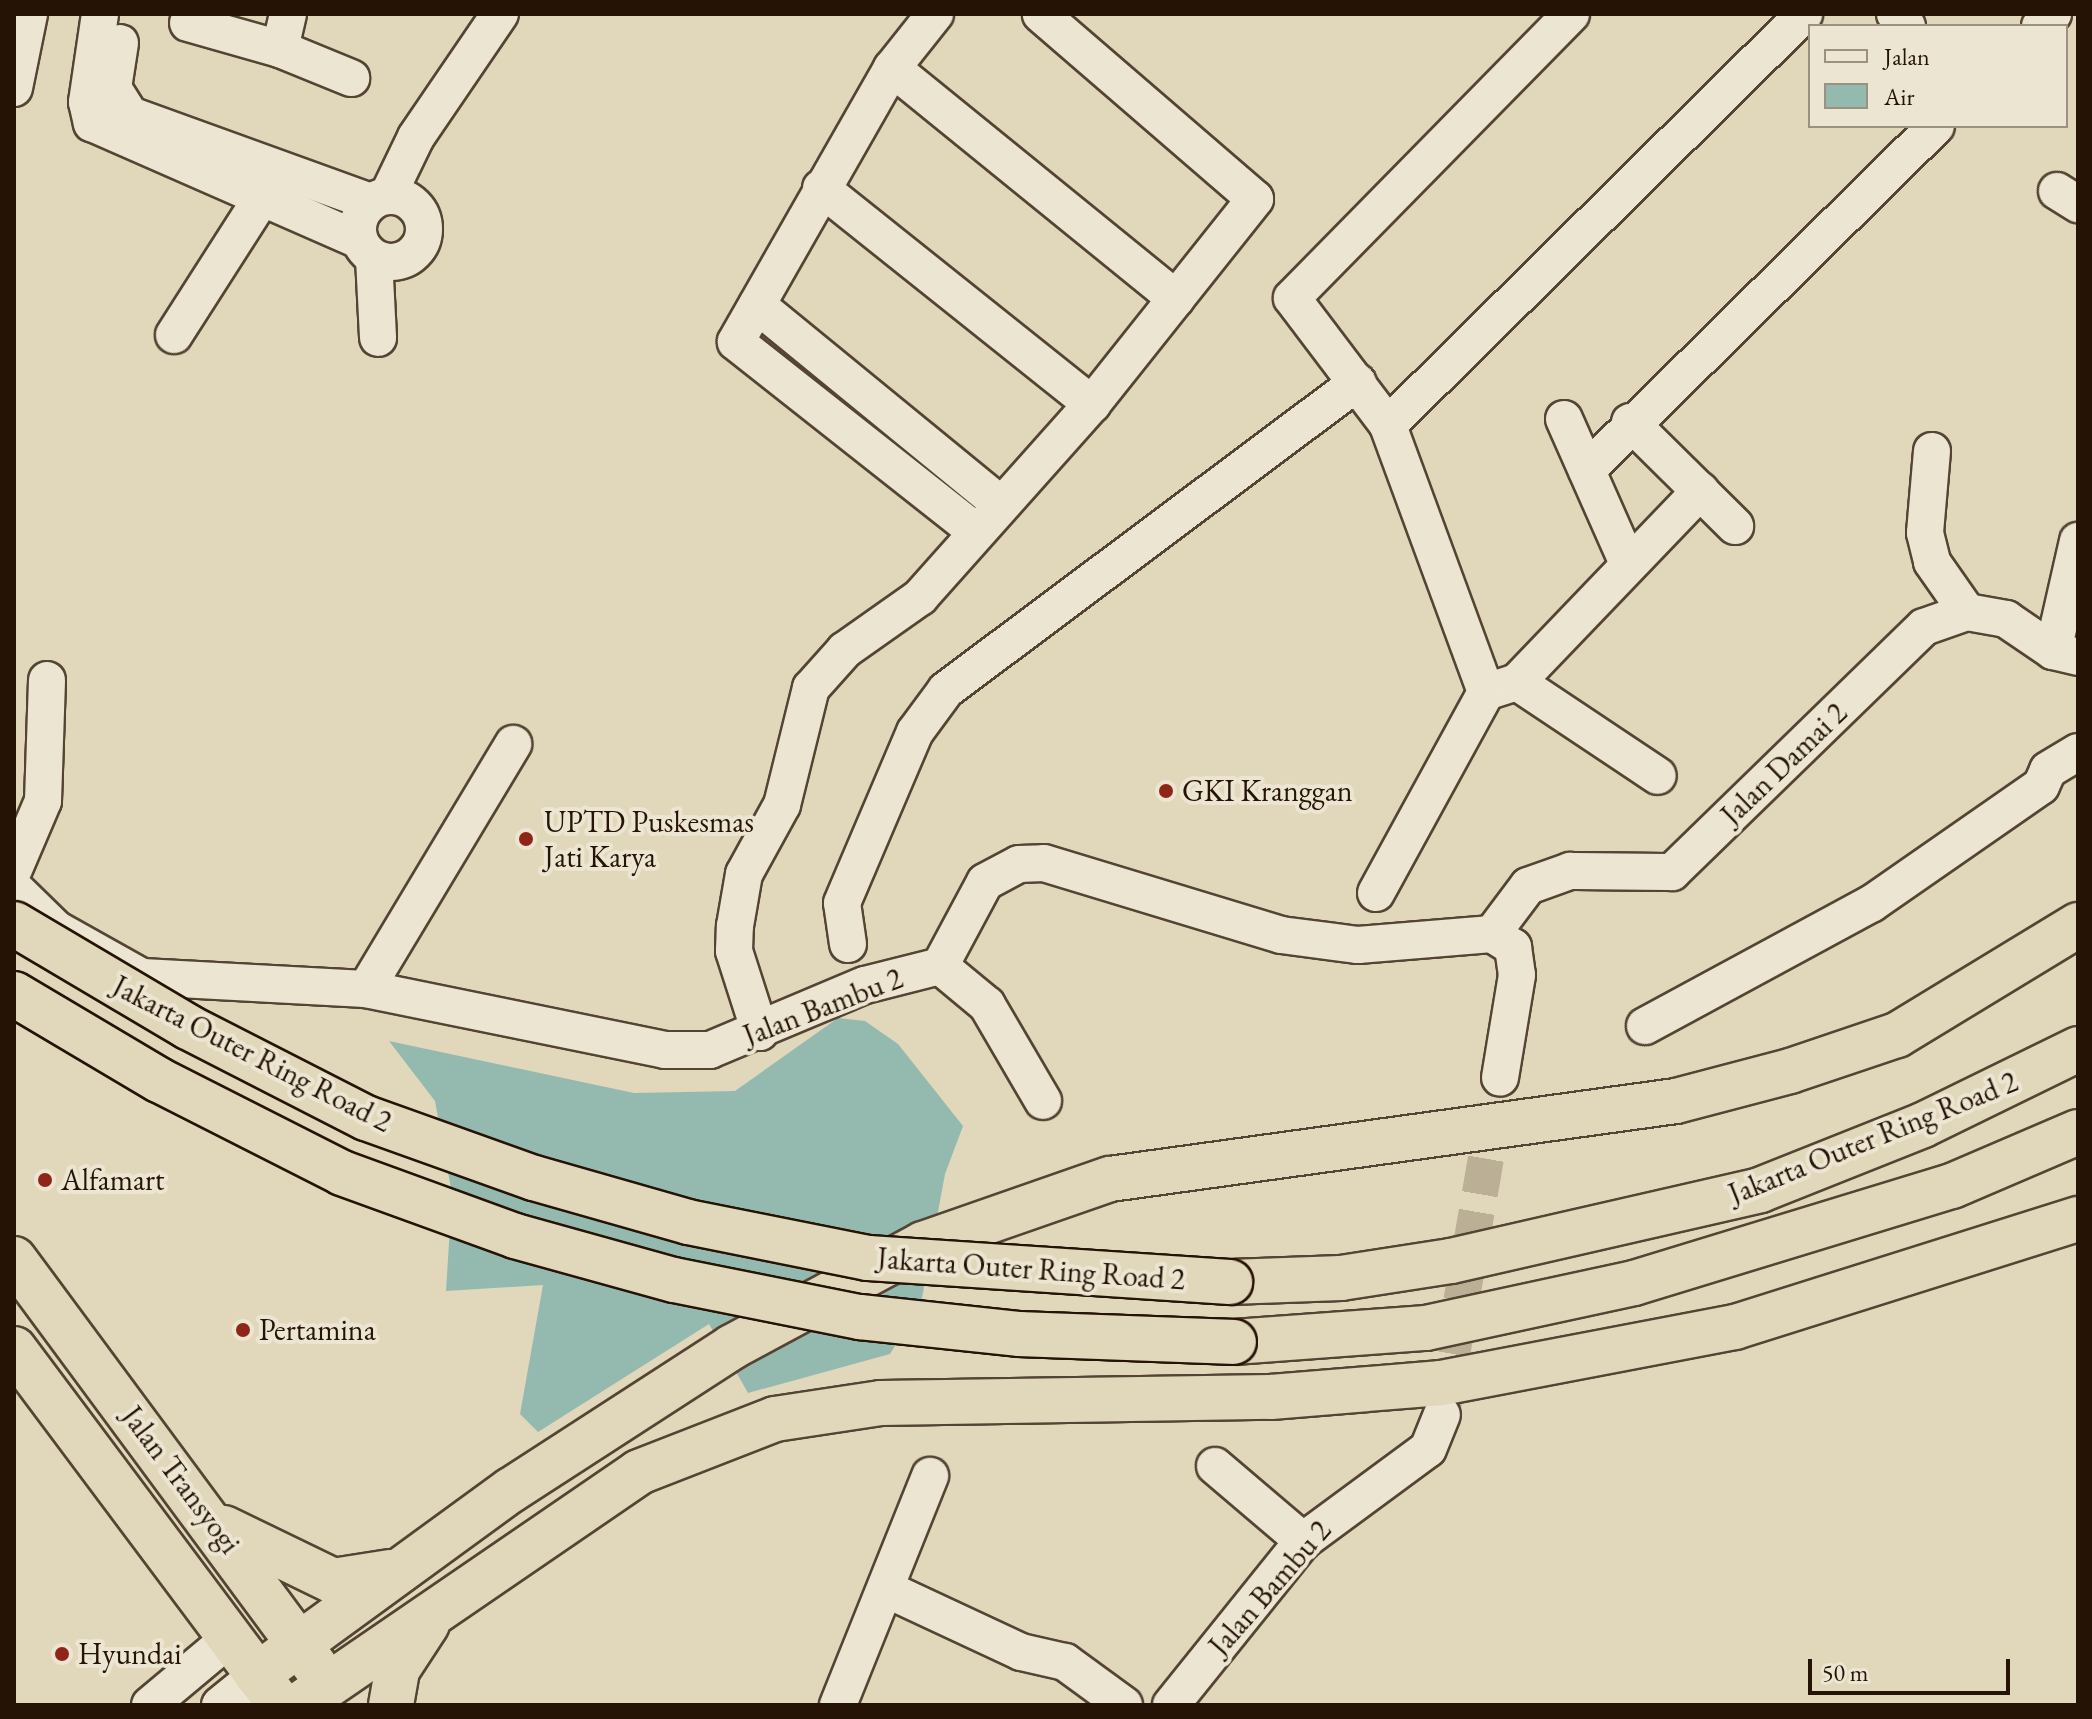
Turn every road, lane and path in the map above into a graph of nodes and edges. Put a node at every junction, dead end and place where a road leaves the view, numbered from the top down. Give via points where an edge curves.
1 (29, 14) edge
2 (100, 14) edge
3 (125, 14) edge
4 (288, 14) edge
5 (500, 14) edge
6 (935, 14) edge
7 (1041, 14) edge
8 (1571, 14) edge
9 (1804, 14) edge
10 (188, 23) dead end
11 (280, 49) junction
12 (892, 68) junction
13 (351, 78) dead end
14 (14, 88) edge
15 (1934, 128) edge
16 (821, 188) junction
17 (379, 198) junction
18 (261, 199) junction
19 (366, 249) junction
20 (1176, 299) junction
21 (757, 305) junction
22 (174, 335) dead end
23 (378, 338) dead end
24 (1358, 382) junction
25 (1092, 404) junction
26 (1564, 419) dead end
27 (1630, 422) junction
28 (1388, 425) junction
29 (1932, 451) dead end
30 (1587, 470) junction
31 (1700, 491) junction
32 (999, 503) junction
33 (1735, 526) dead end
34 (975, 531) junction
35 (2078, 541) edge
36 (1627, 561) junction
37 (1967, 612) junction
38 (2066, 654) edge
39 (47, 680) dead end
40 (1502, 687) junction
41 (513, 744) dead end
42 (2078, 752) edge
43 (1658, 776) dead end
44 (14, 869) edge
45 (14, 888) edge
46 (1376, 893) dead end
47 (14, 924) edge
48 (2078, 925) edge
49 (1492, 934) junction
50 (848, 944) dead end
51 (940, 966) junction
52 (366, 989) junction
53 (14, 994) edge
54 (1645, 1026) dead end
55 (760, 1032) junction
56 (2078, 1049) edge
57 (1500, 1078) tunnel mouth
58 (1043, 1101) dead end
59 (2078, 1132) edge
60 (2078, 1219) edge
61 (14, 1259) edge
62 (14, 1349) edge
63 (1442, 1415) tunnel mouth
64 (1215, 1466) dead end
65 (930, 1476) dead end
66 (215, 1523) junction
67 (1303, 1541) junction
68 (399, 1571) junction
69 (886, 1589) junction
70 (438, 1609) junction
71 (230, 1638) junction
72 (299, 1642) junction
73 (269, 1690) edge
74 (323, 1698) edge
75 (150, 1705) edge
76 (220, 1705) edge
77 (391, 1705) edge
78 (838, 1705) edge
79 (1124, 1705) edge
80 (1171, 1705) edge

1 - 14 street
2 - 18 street via 87,102 92,123
3 - 17 street via 113,88 123,110
4 - 11 street
5 - 17 street
6 - 12 street
7 - 20 street via 1255,199
8 - 24 street via 1296,291 1292,305
9 - 28 street
10 - 11 street
11 - 13 street
12 - 16 street
12 - 20 street
15 - 27 street
16 - 21 street
16 - 25 street
17 - 19 street via 358,219
17 - 19 street via 415,205 425,231 411,256
18 - 19 street
18 - 22 street
19 - 23 street
20 - 25 street
21 - 32 street
21 - 34 street via 736,342
24 - 28 street
24 - 50 street via 946,690 915,732 842,903
25 - 32 street
26 - 30 street
27 - 30 street
27 - 31 street
28 - 40 street
29 - 37 street via 1925,533 1932,562
30 - 36 street
31 - 33 street
31 - 36 street
32 - 34 street
34 - 55 street via 920,597 845,650 811,688 782,805 744,874 735,926 734,951
35 - 38 street
36 - 40 street
37 - 38 street, Jalan Damai 2 via 2006,619
37 - 49 street, Jalan Damai 2 via 1924,627 1672,872 1570,871 1528,886
39 - 44 street via 43,801
40 - 43 street
40 - 46 street
41 - 52 street
42 - 54 street via 2048,770 2041,786 1871,904
45 - 52 street, Jalan Bambu 2 via 56,929 142,977
47 - 56 highway, Jakarta Outer Ring Road 2, bridge via 188,1027 366,1118 534,1178 688,1222 868,1258 1040,1275 1230,1282 1341,1278 1451,1261 1760,1190 1923,1125
48 - 68 highway, bridge via 1897,1035 1775,1075 1676,1101 1110,1179 999,1214 852,1278 511,1490
49 - 51 street, Jalan Bambu 2 via 1358,945 1281,935 1032,863 985,882
49 - 57 street via 1513,947 1517,975
51 - 55 street, Jalan Bambu 2 via 865,985
51 - 58 street via 987,1005
52 - 55 street, Jalan Bambu 2 via 665,1050 710,1050
53 - 59 highway, Jakarta Outer Ring Road 2, bridge via 159,1080 342,1173 515,1236 674,1280 860,1317 1020,1334 1234,1342 1426,1328 1634,1283 1952,1186
60 - 70 highway via 1735,1327 1441,1383 1271,1397 881,1403 775,1419 699,1444 639,1472
61 - 66 highway, Jalan Transyogi
62 - 71 highway, Jalan Transyogi
63 - 67 street, Jalan Bambu 2 via 1428,1449
64 - 67 street
65 - 69 street
66 - 68 highway via 333,1581
66 - 72 highway, Jalan Transyogi
67 - 80 street, Jalan Bambu 2
68 - 72 highway
69 - 78 street
69 - 79 street via 1021,1652 1065,1662
70 - 74 highway
70 - 77 highway via 397,1670
71 - 73 highway, Jalan Transyogi
71 - 75 street
72 - 73 highway
72 - 74 highway, Jalan Transyogi
73 - 76 street

